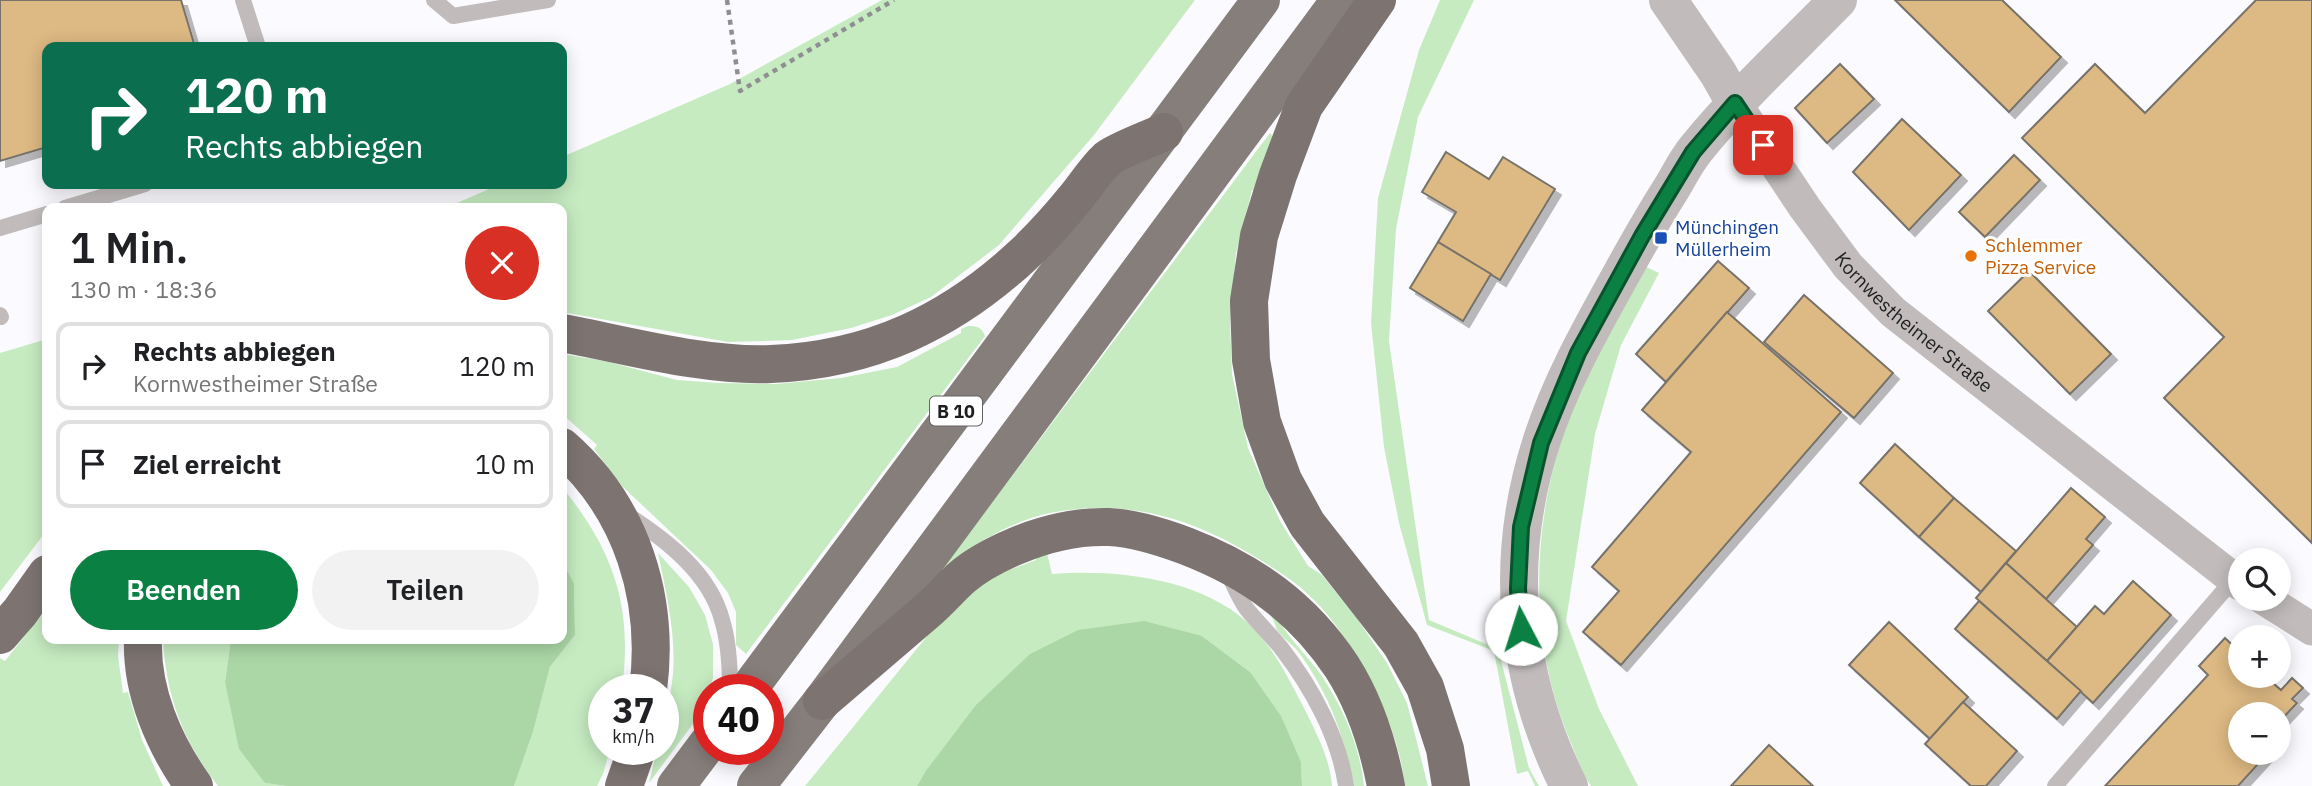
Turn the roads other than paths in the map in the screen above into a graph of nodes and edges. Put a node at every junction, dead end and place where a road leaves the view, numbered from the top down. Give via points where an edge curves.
1 (243, 0) edge
2 (434, 0) edge
3 (548, 0) edge
4 (1261, 0) edge
5 (1340, 0) edge
6 (1377, 0) edge
7 (1668, 0) edge
8 (1838, 0) edge
9 (256, 42) edge
10 (1735, 103) junction
11 (1164, 132) junction
12 (128, 189) edge
13 (82, 203) edge
14 (42, 215) edge
15 (0, 228) edge
16 (567, 334) edge
17 (567, 452) edge
18 (612, 505) junction
19 (1221, 559) junction
20 (2228, 576) edge
21 (42, 581) edge
22 (2228, 591) edge
23 (2284, 611) edge
24 (2312, 629) edge
25 (0, 635) edge
26 (143, 644) edge
27 (650, 674) edge
28 (729, 674) edge
29 (760, 674) edge
30 (822, 701) junction
31 (693, 763) edge
32 (631, 765) edge
33 (194, 786) edge
34 (624, 786) edge
35 (676, 786) edge
36 (757, 786) edge
37 (1346, 786) edge
38 (1386, 786) edge
39 (1451, 786) edge
40 (1569, 786) edge
41 (2055, 786) edge

1 - 9 lane
2 - 3 lane via 453,16
4 - 11 highway, B 10
5 - 30 highway
6 - 39 highway via 1304,106 1278,175 1259,236 1249,301 1251,360 1262,422 1283,480 1307,524 1401,644 1425,687 1445,749
7 - 10 street, Kornwestheimer Straße
8 - 10 street
10 - 20 street, Kornwestheimer Straße via 1848,266 1893,312
10 - 40 street via 1693,152 1642,236 1578,353 1541,443 1521,527 1518,589 1523,649 1544,729
11 - 16 highway via 1108,158 1022,255 962,305 872,348 770,364 713,361
11 - 29 highway, B 10
12 - 13 lane
14 - 15 lane
17 - 18 highway
18 - 27 highway via 631,540 643,579 651,622
18 - 28 lane via 660,536 700,576 722,619
19 - 30 highway via 1160,536 1111,527 1082,528 1016,546 962,577
19 - 37 lane via 1245,607 1309,689
19 - 38 highway via 1294,610 1325,643 1366,714
21 - 25 highway
22 - 41 lane, Kornwestheimer Straße
23 - 24 street
26 - 33 highway via 155,712 175,758
30 - 36 highway
31 - 35 highway
32 - 34 highway

